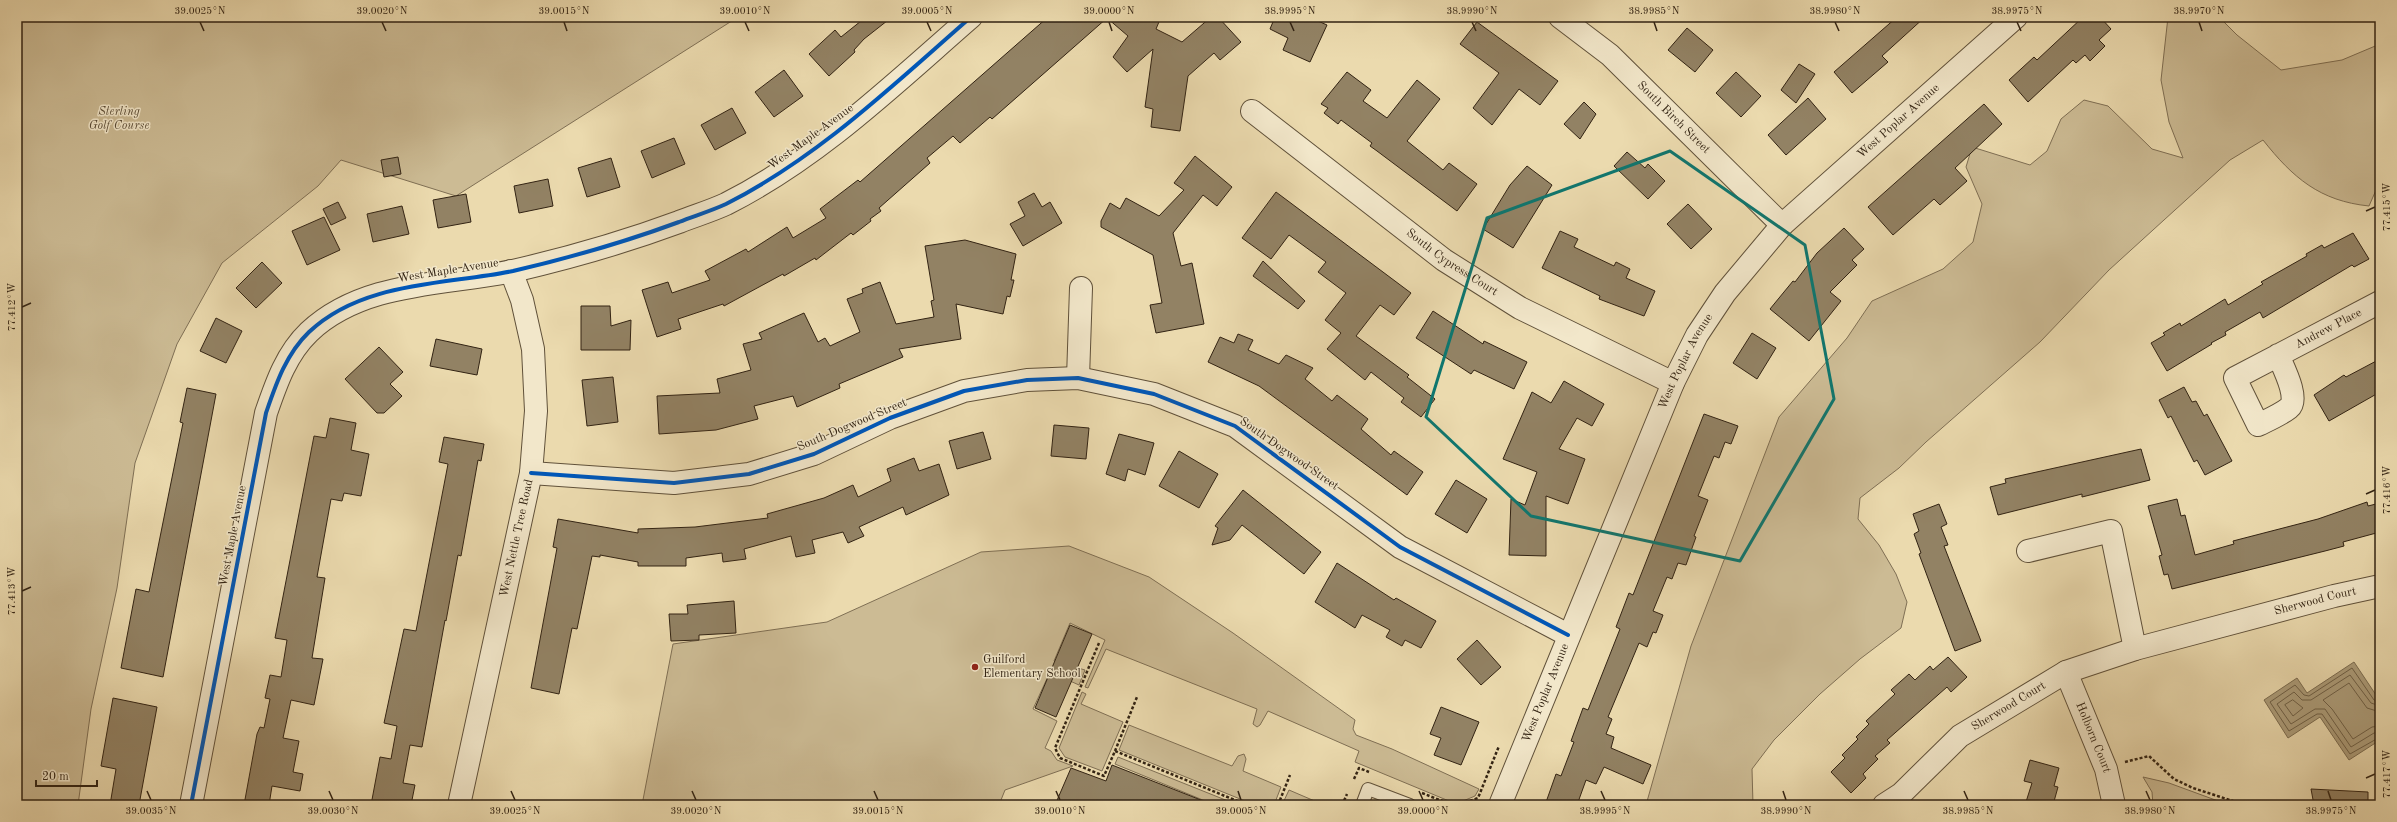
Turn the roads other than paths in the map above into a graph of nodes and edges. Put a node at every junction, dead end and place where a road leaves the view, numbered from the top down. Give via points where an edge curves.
1 (971, 17) edge
2 (1560, 17) edge
3 (2003, 21) edge
4 (1252, 111) dead end
5 (1782, 226) junction
6 (512, 271) junction
7 (1081, 288) dead end
8 (2380, 302) edge
9 (2278, 356) dead end
10 (1078, 378) junction
11 (1673, 383) junction
12 (531, 473) junction
13 (2028, 551) dead end
14 (2380, 586) edge
15 (1568, 635) junction
16 (2135, 650) junction
17 (2066, 672) junction
18 (1895, 801) edge
19 (191, 805) edge
20 (459, 805) edge
21 (1362, 805) edge
22 (1410, 805) edge
23 (1500, 805) edge
24 (2114, 805) edge

1 - 6 street, West Maple Avenue via 856,118 783,172 731,201 622,243
2 - 5 street, South Birch Street via 1610,55
3 - 5 street, West Poplar Avenue
4 - 11 street, South Cypress Court via 1444,260 1520,308
5 - 11 street, West Poplar Avenue via 1725,292 1697,335
6 - 12 street, West Nettle Tree Road via 522,300 533,349 536,412
6 - 19 street, West Maple Avenue via 395,290 343,308 309,332 282,368 266,413
7 - 10 street
8 - 9 street, Andrew Place
10 - 12 street, South Dogwood Street via 1027,380 964,391 890,418 814,454 749,474 674,483
10 - 15 street, South Dogwood Street via 1154,394 1235,426 1400,547
11 - 15 street, West Poplar Avenue
12 - 20 street, West Nettle Tree Road
13 - 16 street via 2111,531
14 - 16 street, Sherwood Court
15 - 23 street, West Poplar Avenue
16 - 17 street, Sherwood Court
17 - 18 street, Sherwood Court via 1960,736
17 - 24 street, Holborn Court via 2106,768
21 - 22 lane via 1368,789

